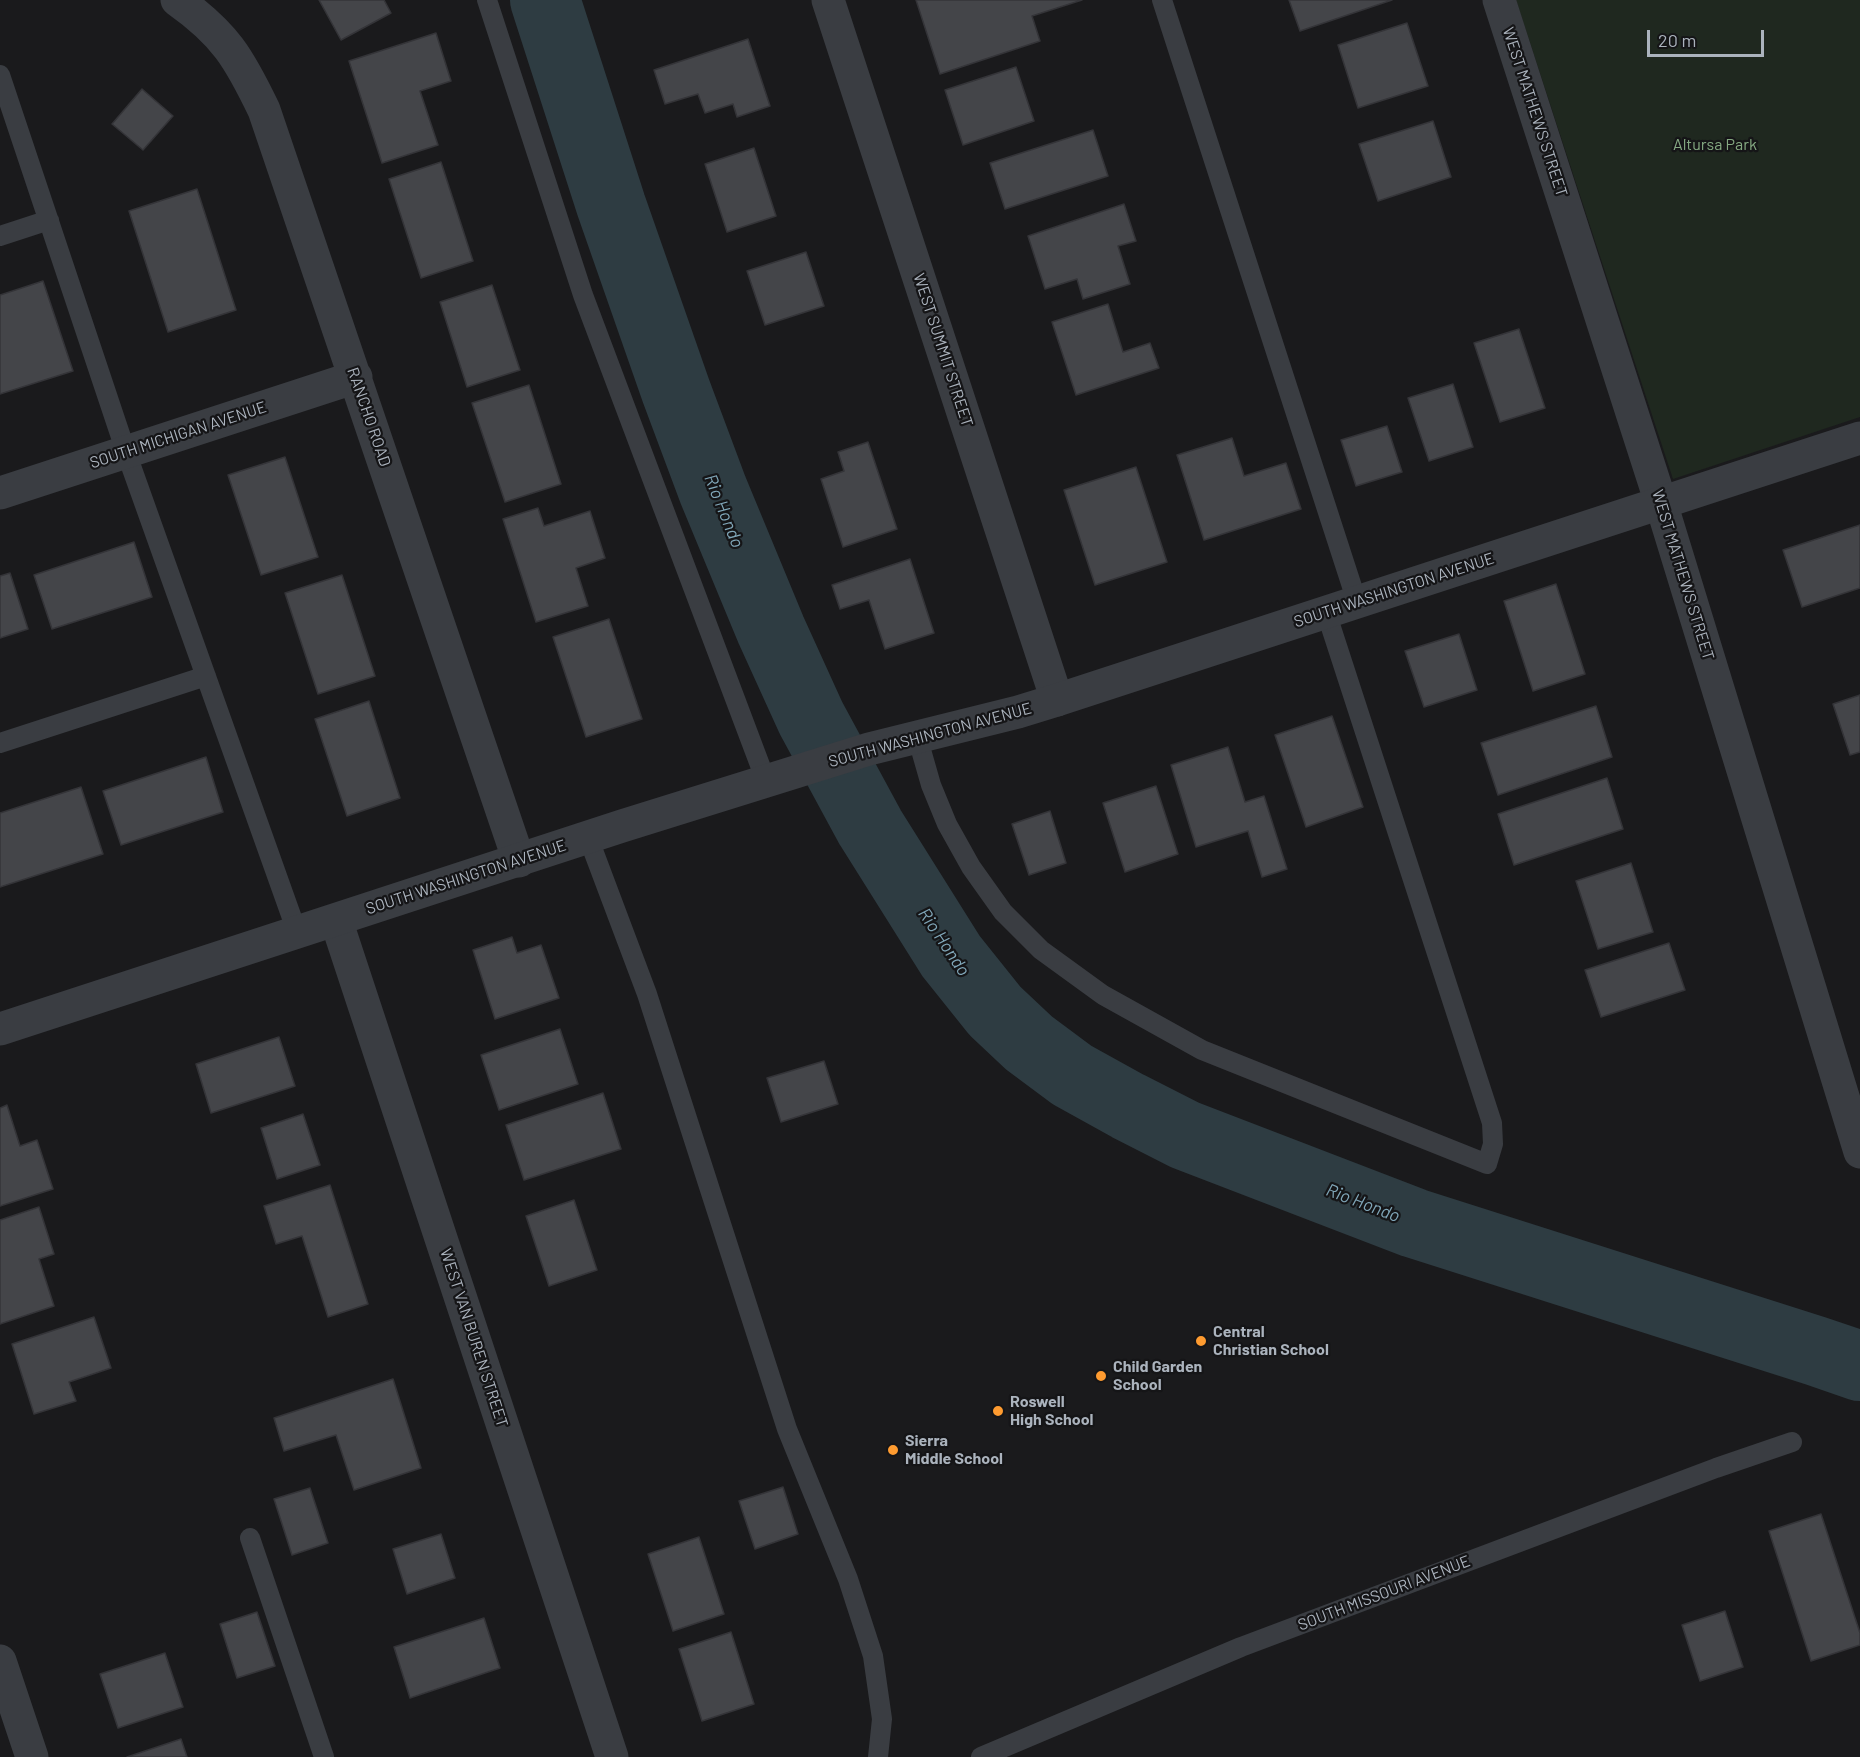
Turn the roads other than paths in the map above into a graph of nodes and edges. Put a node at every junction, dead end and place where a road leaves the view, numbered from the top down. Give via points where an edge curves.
1 (177, 0) edge
2 (487, 0) edge
3 (828, 0) edge
4 (1162, 0) edge
5 (1499, 0) edge
6 (0, 75) edge
7 (49, 220) junction
8 (0, 236) edge
9 (356, 377) junction
10 (1860, 438) edge
11 (126, 452) junction
12 (0, 493) edge
13 (1661, 503) junction
14 (1357, 602) junction
15 (1326, 612) junction
16 (206, 676) junction
17 (1057, 700) junction
18 (917, 736) junction
19 (0, 744) edge
20 (766, 781) junction
21 (588, 837) junction
22 (519, 861) junction
23 (336, 920) junction
24 (297, 932) junction
25 (0, 1029) edge
26 (1860, 1152) edge
27 (1792, 1442) dead end
28 (250, 1538) dead end
29 (0, 1661) edge
30 (32, 1757) edge
31 (324, 1757) edge
32 (612, 1757) edge
33 (878, 1757) edge
34 (981, 1757) edge

1 - 9 street, RANCHO ROAD via 226,42 264,110
2 - 20 lane via 583,296
3 - 17 street, WEST SUMMIT STREET
4 - 14 lane
5 - 13 street, WEST MATHEWS STREET
6 - 7 lane
7 - 8 lane
7 - 11 lane
9 - 11 street, SOUTH MICHIGAN AVENUE
9 - 22 street, RANCHO ROAD
10 - 13 street, SOUTH WASHINGTON AVENUE
11 - 12 street, SOUTH MICHIGAN AVENUE
11 - 16 lane
13 - 14 street, SOUTH WASHINGTON AVENUE
13 - 26 street, WEST MATHEWS STREET
14 - 15 street, SOUTH WASHINGTON AVENUE
15 - 17 street, SOUTH WASHINGTON AVENUE
15 - 18 lane via 1492,1123 1487,1164 1202,1050 1103,995 1041,950 1003,912 971,867 947,824
16 - 19 lane
16 - 24 lane
17 - 18 street, SOUTH WASHINGTON AVENUE
18 - 20 street, SOUTH WASHINGTON AVENUE
20 - 21 street, SOUTH WASHINGTON AVENUE
21 - 22 street, SOUTH WASHINGTON AVENUE
21 - 33 lane via 647,994 787,1429 848,1579 873,1656 882,1719
22 - 23 street, SOUTH WASHINGTON AVENUE
23 - 24 street, SOUTH WASHINGTON AVENUE
23 - 32 street, WEST VAN BUREN STREET
24 - 25 street, SOUTH WASHINGTON AVENUE
27 - 34 lane, SOUTH MISSOURI AVENUE via 1241,1647
28 - 31 lane
29 - 30 street

